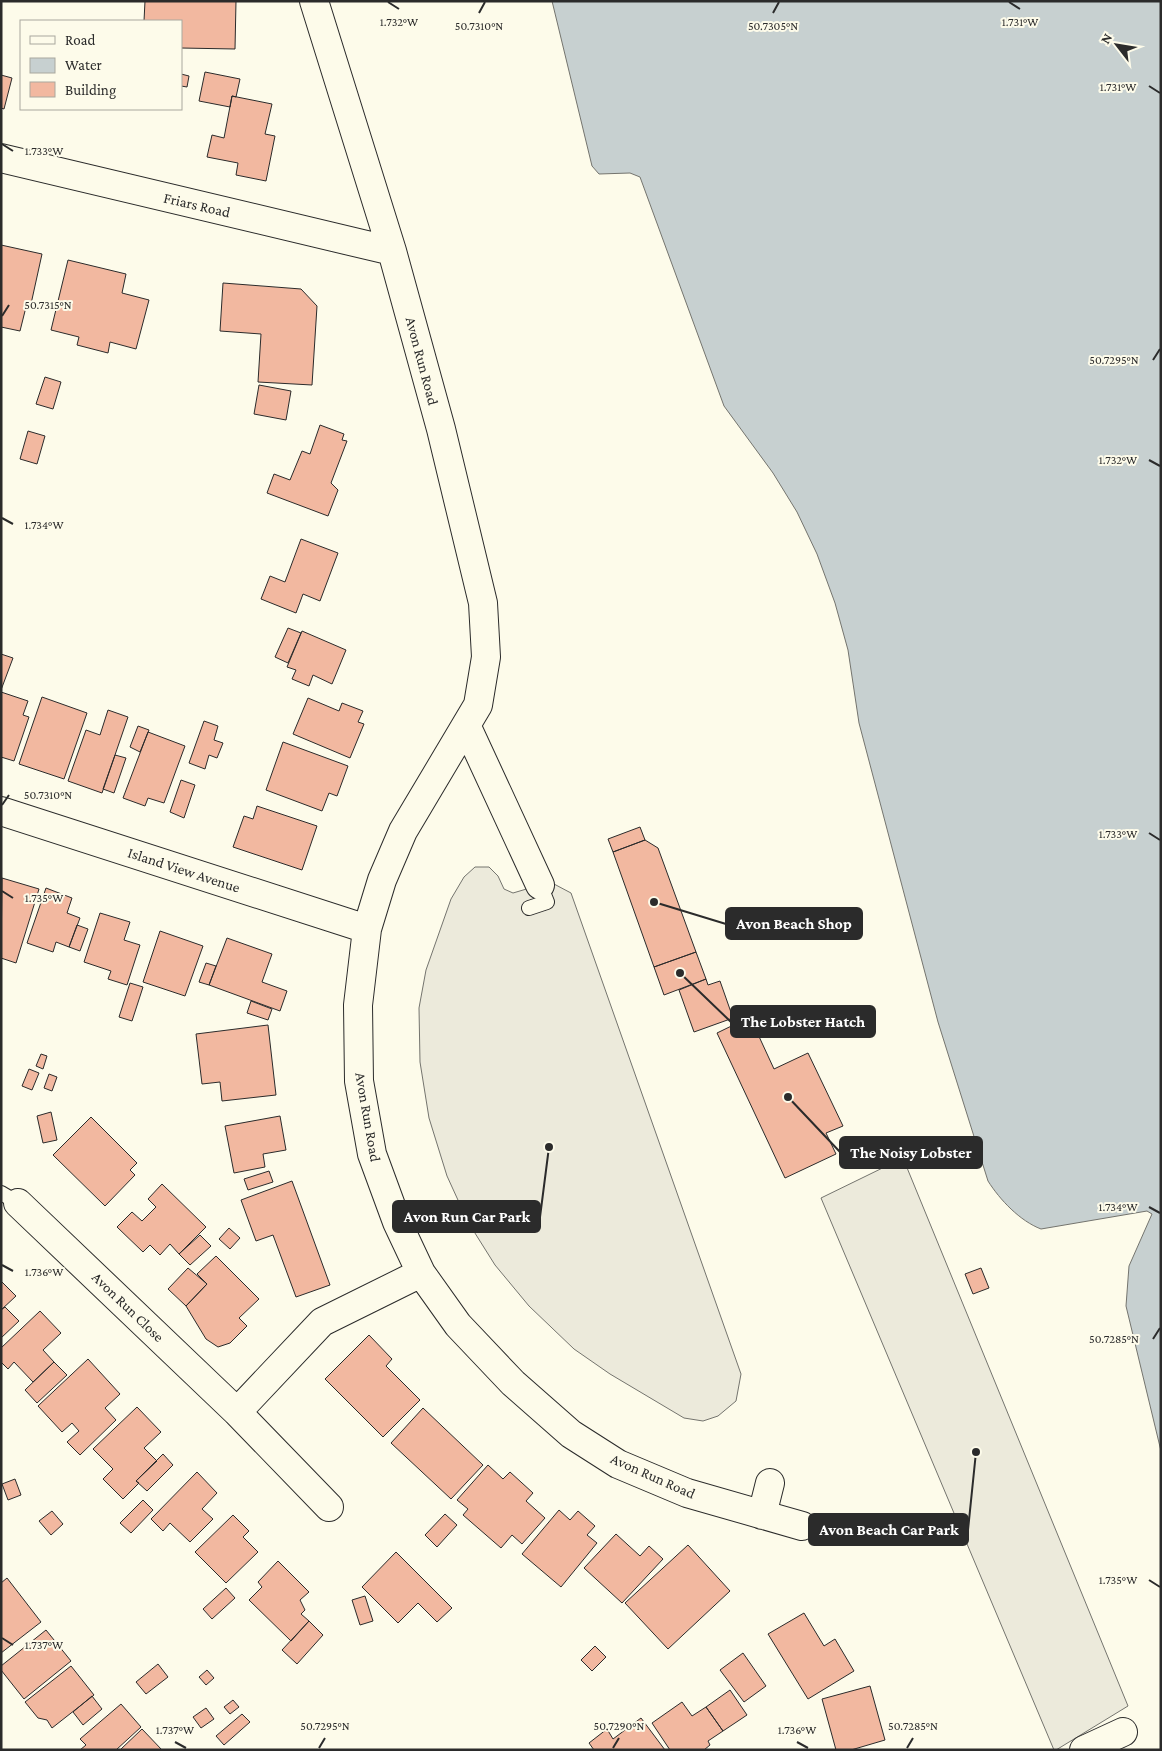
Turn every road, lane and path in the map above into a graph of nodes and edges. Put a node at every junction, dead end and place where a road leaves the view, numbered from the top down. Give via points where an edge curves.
1 (314, 1) edge
2 (1, 158) edge
3 (392, 251) junction
4 (467, 727) junction
5 (1, 811) edge
6 (535, 896) dead end
7 (367, 929) junction
8 (10, 1198) edge
9 (421, 1274) junction
10 (237, 1412) junction
11 (770, 1482) dead end
12 (329, 1507) dead end
13 (762, 1515) junction
14 (802, 1526) dead end
15 (1123, 1732) dead end
16 (1084, 1750) edge

1 - 3 street, Avon Run Road
2 - 3 street, Friars Road
3 - 4 street, Avon Run Road via 441,429 483,603 486,657 478,705
4 - 6 street
4 - 7 street, Avon Run Road via 403,831 382,880
5 - 7 street, Island View Avenue
7 - 9 street, Avon Run Road via 358,1005 359,1081 372,1154 397,1222
8 - 10 street, Avon Run Close
9 - 10 street via 322,1322
9 - 13 street, Avon Run Road via 458,1325 514,1383 571,1434 618,1464 687,1493
10 - 12 street, Avon Run Close
11 - 13 street
13 - 14 street, Avon Run Road
15 - 16 street

